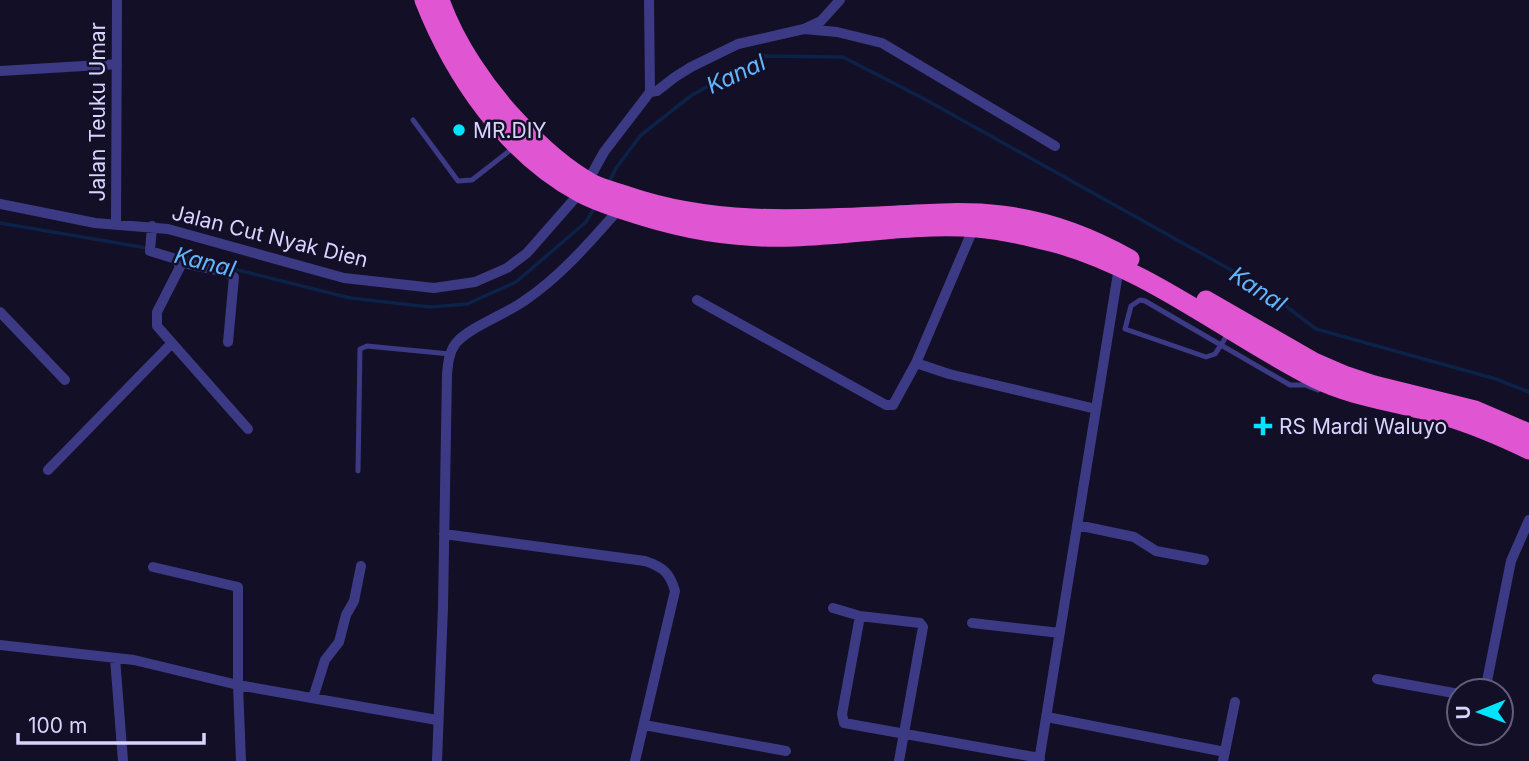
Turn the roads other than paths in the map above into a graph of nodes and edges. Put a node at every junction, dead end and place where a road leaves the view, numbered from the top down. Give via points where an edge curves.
1 (117, 0) edge
2 (424, 0) edge
3 (440, 0) edge
4 (649, 0) edge
5 (840, 0) edge
6 (804, 29) junction
7 (117, 64) junction
8 (0, 71) edge
9 (650, 92) junction
10 (413, 120) dead end
11 (518, 144) junction
12 (1055, 146) dead end
13 (603, 194) junction
14 (0, 204) edge
15 (116, 224) junction
16 (1018, 226) junction
17 (974, 227) junction
18 (152, 228) junction
19 (179, 262) junction
20 (1119, 267) junction
21 (697, 300) dead end
22 (0, 312) edge
23 (1110, 325) junction
24 (1125, 330) junction
25 (1226, 337) junction
26 (228, 342) dead end
27 (172, 343) junction
28 (450, 354) junction
29 (916, 362) junction
30 (65, 380) dead end
31 (1096, 409) junction
32 (248, 429) dead end
33 (1529, 433) edge
34 (1529, 450) edge
35 (48, 470) dead end
36 (358, 471) dead end
37 (1529, 520) edge
38 (1076, 525) junction
39 (444, 534) junction
40 (1204, 560) dead end
41 (361, 566) dead end
42 (153, 567) dead end
43 (833, 608) dead end
44 (860, 616) junction
45 (972, 622) dead end
46 (1060, 633) junction
47 (0, 645) edge
48 (114, 658) junction
49 (1488, 677) edge
50 (1377, 679) dead end
51 (238, 685) junction
52 (1445, 691) edge
53 (313, 698) junction
54 (1235, 702) dead end
55 (1047, 716) junction
56 (437, 720) junction
57 (643, 725) junction
58 (904, 734) junction
59 (786, 751) dead end
60 (1224, 757) edge
61 (1039, 760) edge
62 (123, 761) edge
63 (242, 761) edge
64 (437, 761) edge
65 (635, 761) edge
66 (899, 761) edge

1 - 7 street, Jalan Teuku Umar
2 - 11 highway via 460,75
3 - 13 highway via 457,37 506,110 545,149
4 - 9 street
5 - 6 street via 821,21
6 - 9 street via 738,44
6 - 12 street via 882,43
7 - 8 street
7 - 15 street, Jalan Teuku Umar
9 - 13 street via 604,152
10 - 11 lane via 458,181 472,180
11 - 13 highway via 546,170
13 - 16 highway via 728,218 974,213
13 - 17 highway via 692,230 760,238
13 - 18 street, Jalan Cut Nyak Dien via 507,268 475,282 434,288 332,276
13 - 28 street via 552,279 524,302 465,335
14 - 15 street, Jalan Cut Nyak Dien
15 - 18 street, Jalan Cut Nyak Dien
16 - 17 highway
16 - 20 highway
16 - 33 highway via 1056,227 1121,254 1344,375 1475,410
17 - 29 street
18 - 19 street via 150,249
19 - 26 street via 234,277
19 - 27 street via 156,317 157,326
20 - 23 street
20 - 25 highway
21 - 29 street via 889,406
22 - 30 street
23 - 24 lane
23 - 31 street
24 - 25 lane via 1206,357 1215,354
24 - 25 lane via 1131,306 1140,300
25 - 34 highway via 1316,379 1335,393 1439,414 1486,429
27 - 32 street
27 - 35 street
28 - 36 lane via 360,349
28 - 39 street
29 - 31 street
31 - 38 street
37 - 49 street via 1511,561
38 - 40 street via 1135,537 1156,551
38 - 46 street
39 - 56 street
39 - 57 street via 645,561 665,569 675,591
41 - 53 street via 354,601 339,642 324,660
42 - 51 street via 238,587
43 - 44 street
44 - 58 street via 842,721
44 - 58 street via 923,627
45 - 46 street
46 - 55 street
47 - 48 street
48 - 51 street
48 - 62 street
50 - 52 street
51 - 53 street
51 - 63 street
53 - 56 street
54 - 60 street
55 - 60 street
55 - 61 street
56 - 64 street
57 - 59 street
57 - 65 street
58 - 61 street
58 - 66 street

